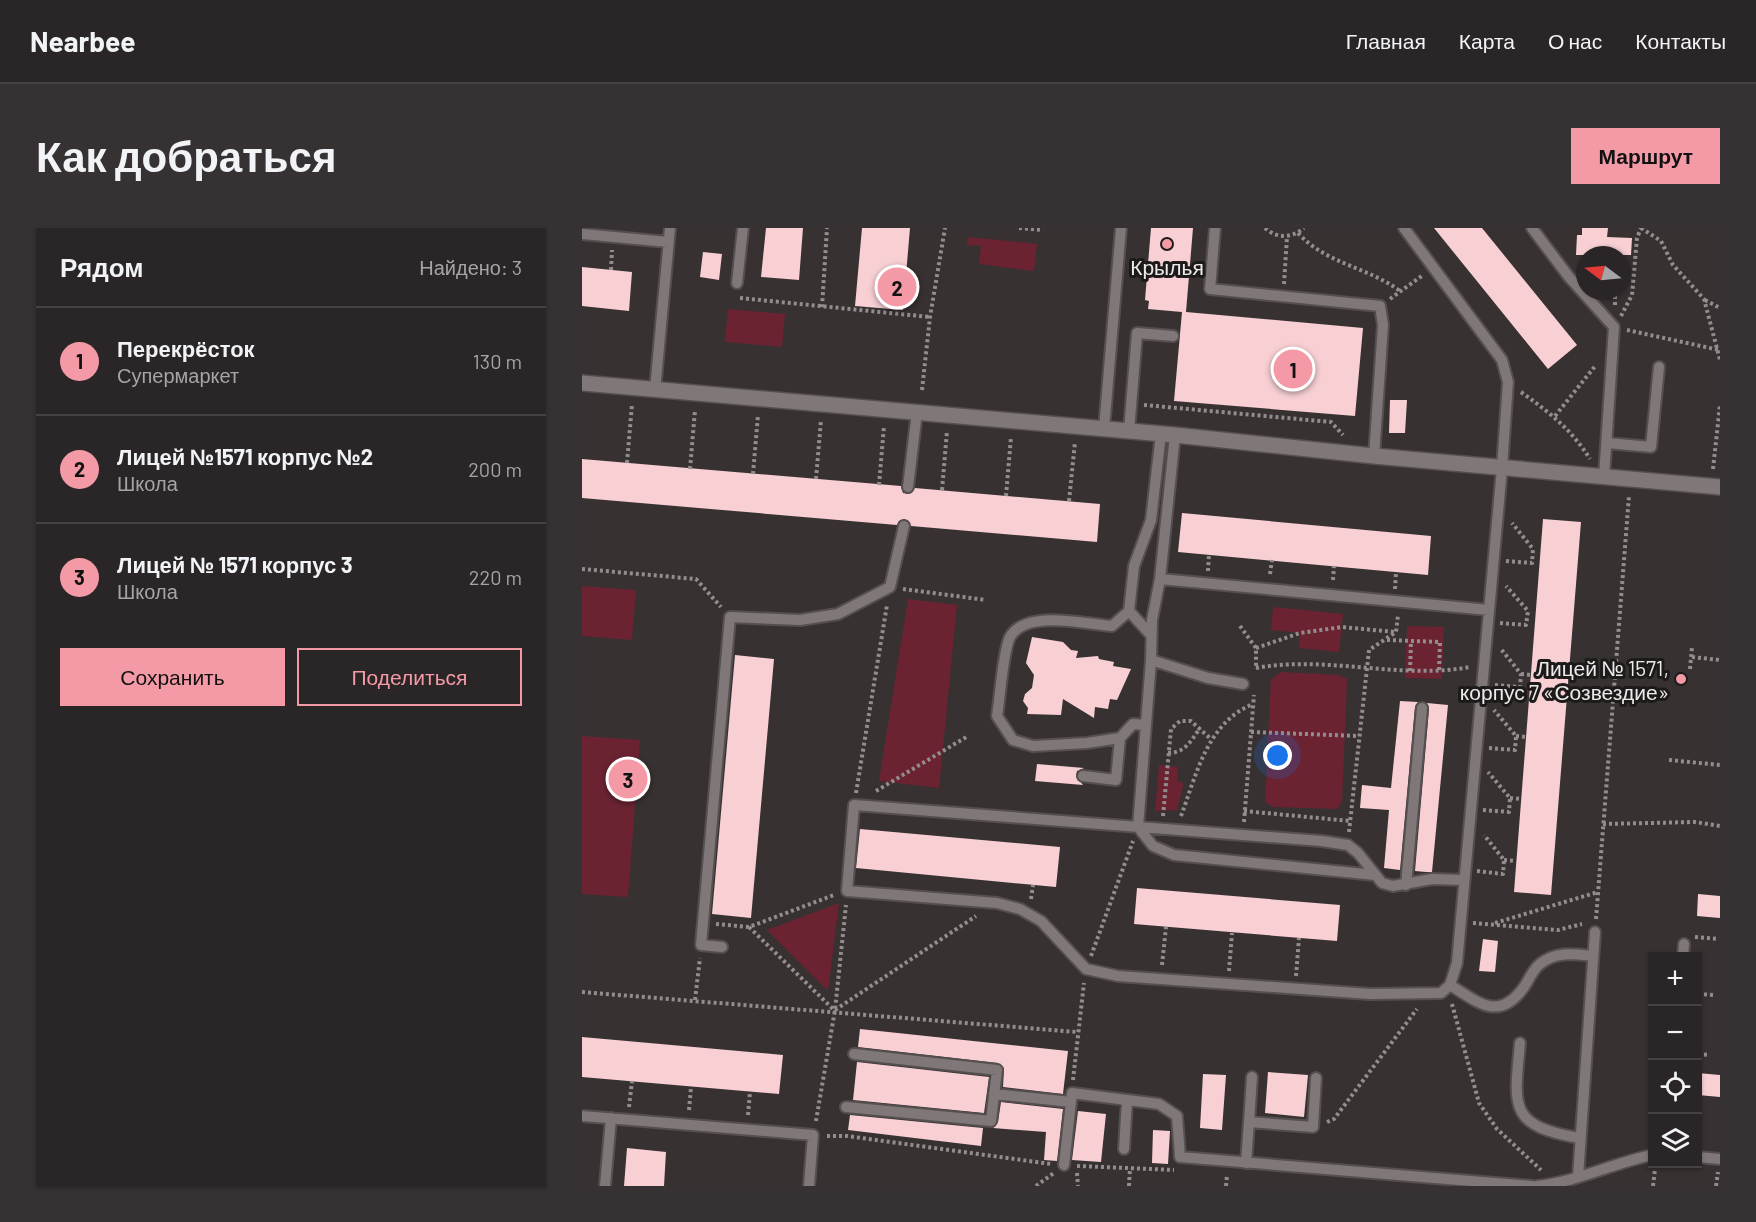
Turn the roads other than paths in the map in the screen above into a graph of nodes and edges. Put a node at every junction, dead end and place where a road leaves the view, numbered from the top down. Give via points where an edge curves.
1 (670, 228) edge
2 (743, 228) edge
3 (1121, 228) edge
4 (1215, 228) edge
5 (1404, 228) edge
6 (1532, 228) edge
7 (582, 234) edge
8 (668, 242) junction
9 (737, 283) road end
10 (1173, 336) dead end
11 (1659, 367) dead end
12 (582, 383) edge
13 (655, 390) junction
14 (917, 412) junction
15 (1104, 429) junction
16 (1129, 431) junction
17 (1168, 434) junction
18 (1607, 443) junction
19 (1374, 456) junction
20 (1502, 468) junction
21 (1604, 477) junction
22 (1716, 481) edge
23 (908, 487) dead end
24 (904, 526) dead end
25 (1160, 579) junction
26 (1489, 610) junction
27 (1129, 611) junction
28 (1151, 635) junction
29 (1151, 660) junction
30 (1243, 684) dead end
31 (1422, 708) dead end
32 (1146, 725) junction
33 (1120, 738) junction
34 (1083, 776) dead end
35 (1138, 827) junction
36 (1375, 875) junction
37 (1464, 875) junction
38 (1406, 885) junction
39 (1595, 932) road end
40 (1684, 944) dead end
41 (722, 947) dead end
42 (1683, 952) edge
43 (1593, 956) junction
44 (1450, 985) junction
45 (1520, 1043) dead end
46 (854, 1054) dead end
47 (1252, 1077) dead end
48 (1316, 1078) dead end
49 (994, 1094) junction
50 (1072, 1097) junction
51 (1127, 1100) junction
52 (846, 1107) dead end
53 (582, 1116) edge
54 (611, 1118) junction
55 (1249, 1122) junction
56 (1580, 1138) junction
57 (1124, 1149) dead end
58 (1648, 1156) edge
59 (1702, 1157) edge
60 (1720, 1159) edge
61 (1246, 1163) junction
62 (1064, 1165) road end
63 (1578, 1177) junction
64 (605, 1186) edge
65 (809, 1186) edge
66 (1532, 1186) edge
67 (1537, 1186) edge

1 - 8 lane
2 - 9 lane
3 - 15 lane
4 - 19 lane via 1210,289 1380,306 1383,325
5 - 20 lane via 1502,360 1508,382
6 - 18 lane via 1614,327
7 - 8 lane
8 - 13 lane
10 - 16 lane via 1137,333
11 - 18 lane via 1651,447
12 - 13 street
13 - 14 street
14 - 15 street
14 - 23 lane
15 - 16 street
16 - 17 street
17 - 19 street
17 - 25 lane
17 - 27 lane via 1151,520 1134,566
18 - 21 lane
19 - 20 street
20 - 21 street
20 - 26 lane
21 - 22 street
24 - 41 lane via 890,587 838,614 800,620 730,617 701,945
25 - 26 lane
25 - 28 lane
26 - 37 lane
27 - 28 lane
27 - 33 lane via 1112,626 1042,619 1018,626 1009,639 997,716 1013,740 1033,746
28 - 29 lane
29 - 30 lane via 1208,678
29 - 32 lane
31 - 38 lane
32 - 33 lane via 1133,724
32 - 35 lane
33 - 34 lane via 1116,780
35 - 36 lane via 1153,846 1174,855
35 - 36 lane via 1348,844
35 - 44 lane via 854,804 847,891 997,903 1020,909 1041,921 1086,969 1118,976 1370,994 1441,993
36 - 38 lane via 1382,883
37 - 38 lane
37 - 44 lane via 1457,963
39 - 43 lane
40 - 42 lane
43 - 44 lane via 1562,954 1539,964 1514,1001 1496,1008 1478,1003
43 - 56 lane
45 - 56 lane via 1516,1093 1519,1111 1532,1124
46 - 49 lane via 998,1070
47 - 55 lane
48 - 55 lane via 1313,1127
49 - 50 lane
49 - 52 lane via 991,1121
50 - 51 lane
50 - 62 lane
51 - 57 lane
51 - 61 lane via 1159,1104 1177,1116 1180,1157
53 - 54 lane
54 - 64 lane
54 - 65 lane via 813,1135
55 - 61 lane
56 - 63 lane
58 - 63 lane
59 - 60 lane
61 - 66 lane
63 - 67 lane

